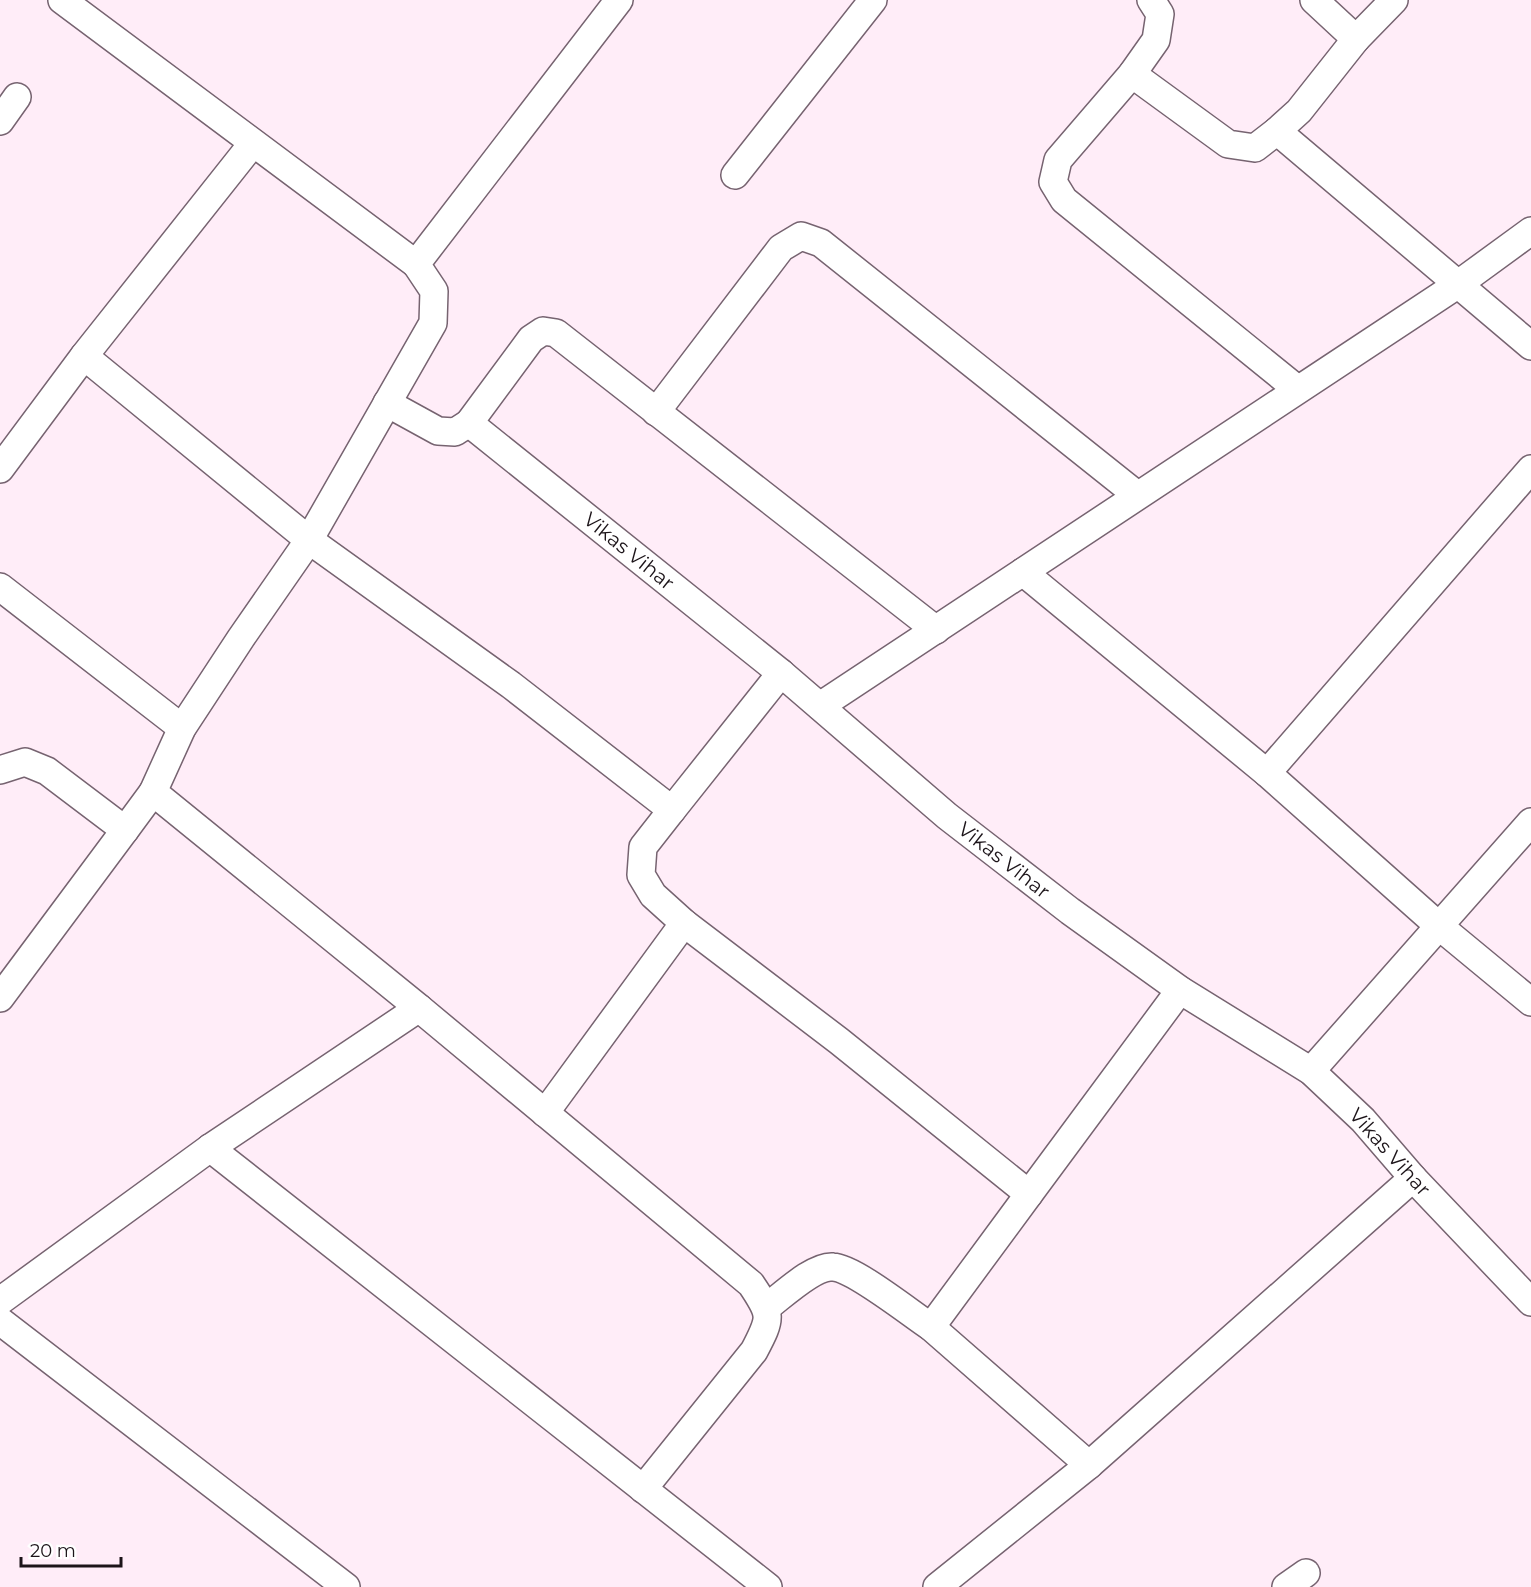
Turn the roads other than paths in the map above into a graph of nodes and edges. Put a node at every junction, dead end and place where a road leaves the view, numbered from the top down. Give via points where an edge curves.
1 (62, 0) edge
2 (620, 0) edge
3 (873, 0) edge
4 (1151, 0) edge
5 (1314, 0) edge
6 (1394, 0) edge
7 (1356, 39) junction
8 (1132, 74) junction
9 (17, 97) dead end
10 (0, 121) edge
11 (1277, 131) junction
12 (253, 143) junction
13 (735, 175) dead end
14 (1531, 231) edge
15 (416, 264) junction
16 (1458, 285) junction
17 (1531, 346) edge
18 (84, 356) junction
19 (1297, 389) junction
20 (387, 403) junction
21 (656, 412) junction
22 (469, 423) junction
23 (1531, 469) edge
24 (0, 470) edge
25 (1137, 495) junction
26 (309, 540) junction
27 (1023, 572) junction
28 (0, 587) edge
29 (936, 630) junction
30 (781, 673) junction
31 (820, 706) junction
32 (182, 728) junction
33 (0, 770) edge
34 (1267, 773) junction
35 (153, 792) junction
36 (672, 810) junction
37 (1531, 822) edge
38 (125, 830) junction
39 (684, 924) junction
40 (1439, 926) junction
41 (1180, 990) junction
42 (0, 998) edge
43 (1531, 1002) edge
44 (419, 1008) junction
45 (1311, 1071) junction
46 (545, 1113) junction
47 (210, 1148) junction
48 (1413, 1178) junction
49 (1029, 1194) junction
50 (0, 1301) edge
51 (1531, 1302) edge
52 (767, 1307) junction
53 (0, 1321) edge
54 (931, 1327) junction
55 (1089, 1465) junction
56 (643, 1489) junction
57 (346, 1587) edge
58 (768, 1587) edge
59 (937, 1587) edge

1 - 12 street
2 - 15 street
3 - 13 street
4 - 8 street via 1160,14 1156,40
5 - 7 street
6 - 7 street
7 - 11 street via 1299,111
8 - 11 street via 1228,144 1255,148
8 - 19 street via 1058,160 1053,182 1064,200
9 - 10 street
11 - 16 street
12 - 15 street
12 - 18 street
14 - 16 street
15 - 20 street via 434,291 433,323
16 - 17 street
16 - 19 street
18 - 24 street
18 - 26 street
19 - 25 street
20 - 22 street via 438,431 455,432
20 - 26 street
21 - 22 street via 556,333 543,331 531,339
21 - 25 street via 782,248 801,236 821,243
21 - 29 street
22 - 30 street, Vikas Vihar
23 - 34 street
25 - 27 street
26 - 32 street
26 - 36 street via 511,685
27 - 29 street
27 - 34 street
28 - 32 street
29 - 31 street
30 - 31 street, Vikas Vihar
30 - 36 street
31 - 41 street, Vikas Vihar via 947,816
32 - 35 street
33 - 38 street via 25,762 47,771
34 - 40 street
35 - 38 street
35 - 44 street
36 - 39 street via 643,848 641,875 653,895
37 - 40 street
38 - 42 street
39 - 46 street
39 - 49 street via 839,1041
40 - 43 street
40 - 45 street
41 - 45 street, Vikas Vihar
41 - 49 street
44 - 46 street
44 - 47 street
45 - 48 street, Vikas Vihar via 1363,1120
46 - 52 street via 751,1284
47 - 50 street
47 - 56 street
48 - 51 street, Vikas Vihar
48 - 55 street
49 - 54 street
52 - 54 street via 811,1273 832,1266 853,1273
52 - 56 street via 766,1328 754,1350
53 - 57 street
54 - 55 street
55 - 59 street
56 - 58 street

